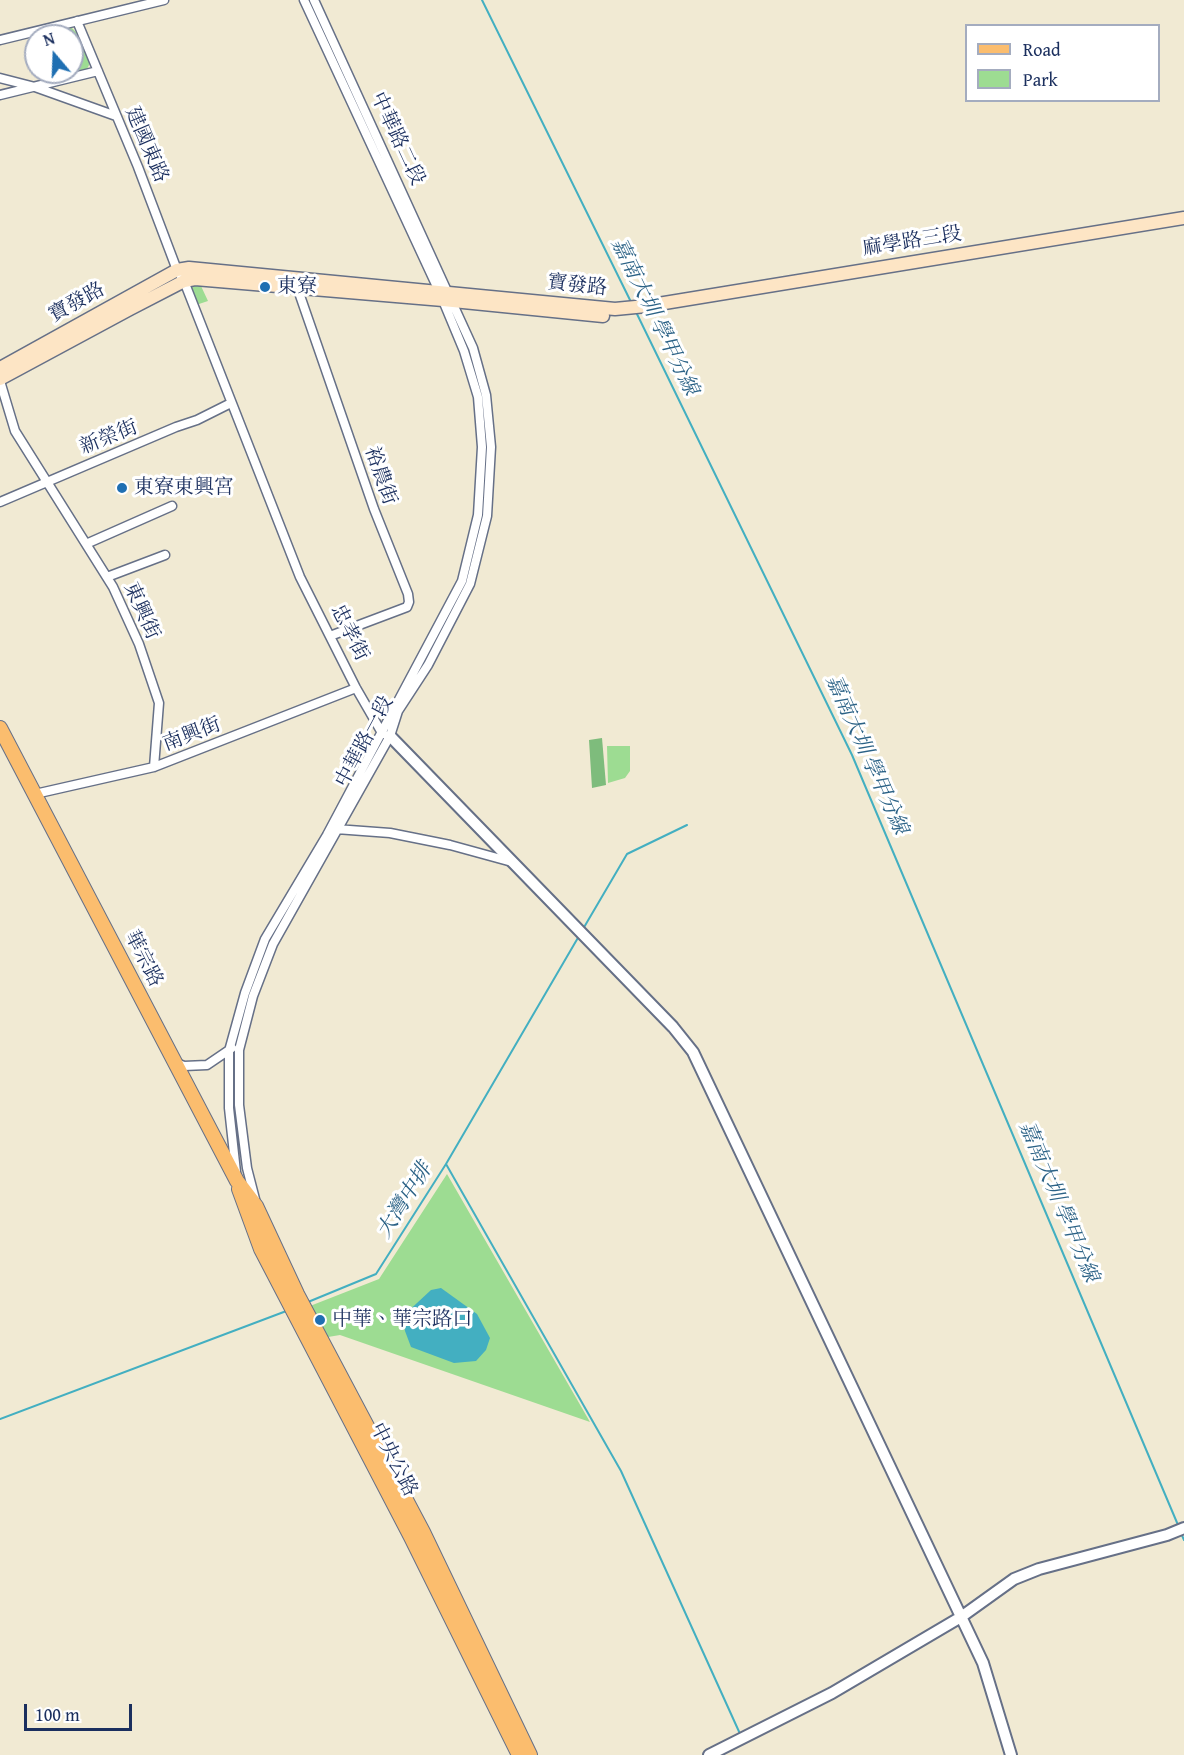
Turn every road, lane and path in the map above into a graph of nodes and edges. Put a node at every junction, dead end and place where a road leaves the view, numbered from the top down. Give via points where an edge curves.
1 (164, 0) edge
2 (304, 0) edge
3 (314, 0) edge
4 (77, 21) junction
5 (0, 40) edge
6 (98, 71) junction
7 (0, 78) edge
8 (34, 87) junction
9 (0, 95) edge
10 (116, 116) junction
11 (1184, 218) edge
12 (177, 270) junction
13 (184, 281) junction
14 (295, 283) junction
15 (446, 296) junction
16 (646, 306) joint
17 (0, 368) edge
18 (0, 380) edge
19 (231, 403) junction
20 (48, 482) junction
21 (0, 502) edge
22 (172, 507) dead end
23 (86, 544) junction
24 (165, 555) dead end
25 (107, 577) junction
26 (330, 636) junction
27 (357, 688) junction
28 (0, 728) edge
29 (386, 735) junction
30 (154, 767) junction
31 (35, 794) junction
32 (336, 829) junction
33 (513, 862) junction
34 (241, 1040) junction
35 (229, 1051) junction
36 (174, 1062) junction
37 (237, 1181) junction
38 (256, 1206) junction
39 (1184, 1528) edge
40 (960, 1617) junction
41 (519, 1755) edge
42 (530, 1755) edge
43 (709, 1755) edge
44 (1011, 1755) edge

1 - 4 street
2 - 15 street, 中華路二段
3 - 15 street, 中華路二段
4 - 5 street
4 - 6 street, 建國東路
6 - 8 street
6 - 10 street, 建國東路
7 - 8 street
8 - 9 street
8 - 10 street
10 - 12 street, 建國東路
11 - 16 main road, 麻學路三段
12 - 13 street, 建國東路
12 - 14 main road, 寶發路 via 221,270
12 - 17 main road, 寶發路
13 - 14 main road, 寶發路
13 - 18 main road, 寶發路
13 - 19 street, 忠孝街
14 - 15 main road, 寶發路
14 - 26 street, 裕農街 via 409,602 406,607
15 - 16 main road, 寶發路 via 615,309
15 - 29 street, 中華路一段 via 478,397 482,447 478,515 462,581
18 - 20 street, 東興街 via 15,431
19 - 20 street, 新榮街
19 - 26 street, 忠孝街 via 300,577
20 - 21 street, 新榮街
20 - 23 street, 東興街
22 - 23 street
23 - 25 street, 東興街
24 - 25 street
25 - 30 street, 東興街 via 139,644 159,703
26 - 27 street, 忠孝街
27 - 29 street, 忠孝街
27 - 30 street, 南興街
28 - 31 main road, 華宗路
29 - 32 street, 中華路一段
29 - 33 street, 忠孝街
29 - 35 street, 中華路一段 via 265,939
30 - 31 street, 南興街
31 - 36 main road, 華宗路
32 - 33 street via 390,833
32 - 34 street, 中華路一段 via 273,944
33 - 40 street, 忠孝街 via 693,1052
34 - 35 street
34 - 38 street, 中華路一段 via 239,1104
35 - 36 street via 207,1065 184,1066
35 - 37 street, 中華路一段 via 229,1108
36 - 37 main road, 華宗路
37 - 38 main road, 華宗路
37 - 41 main road, 中央公路 via 261,1249
38 - 42 main road, 中央公路 via 297,1294 423,1532
39 - 40 street via 1039,1569 1014,1579
40 - 43 street via 832,1693
40 - 44 street, 忠孝街 via 983,1663

